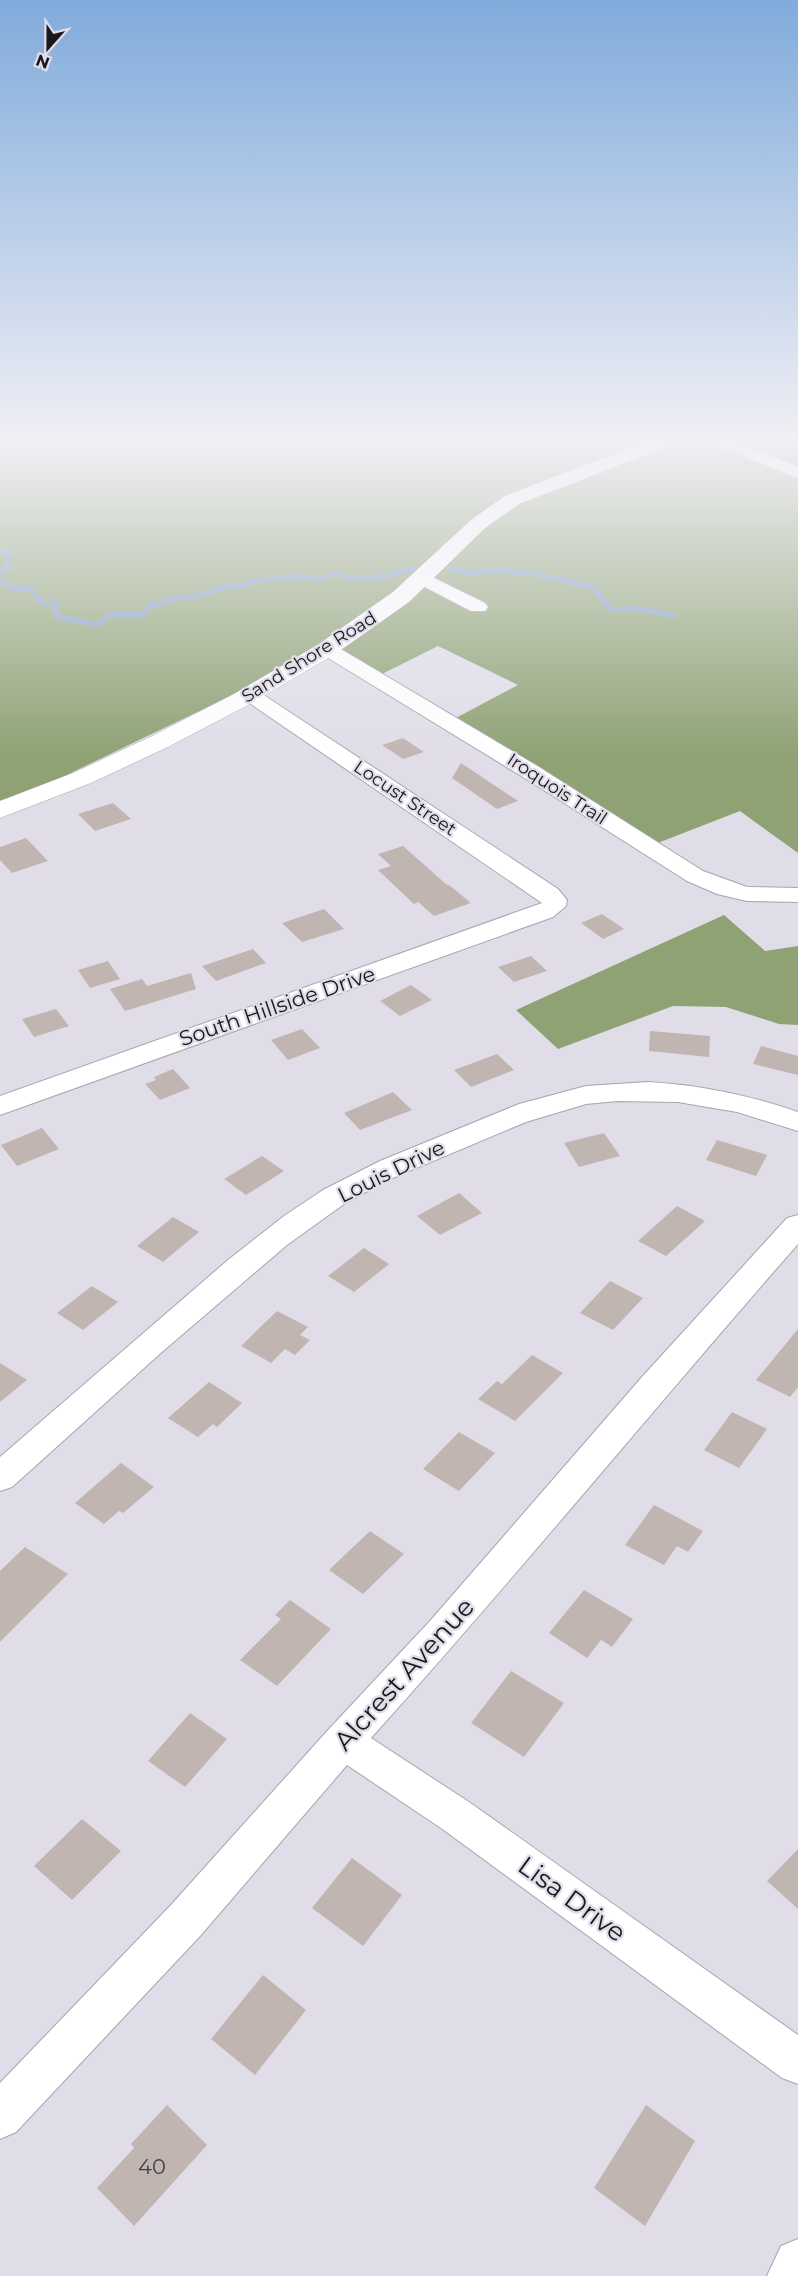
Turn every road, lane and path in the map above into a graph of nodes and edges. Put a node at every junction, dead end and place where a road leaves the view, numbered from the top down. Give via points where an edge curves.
1 (453, 548) edge
2 (423, 578) junction
3 (478, 607) dead end
4 (327, 649) junction
5 (249, 694) junction
6 (0, 810) edge
7 (798, 895) edge
8 (554, 906) joint
9 (0, 1106) edge
10 (798, 1122) edge
11 (798, 1225) edge
12 (0, 1477) edge
13 (343, 1740) junction
14 (798, 2062) edge
15 (0, 2116) edge
16 (798, 2263) edge
17 (791, 2276) edge

1 - 2 street, Sand Shore Road
2 - 3 street
2 - 4 street, Sand Shore Road
4 - 5 street, Sand Shore Road
4 - 7 street, Iroquois Trail via 695,876 747,894
5 - 6 street, Sand Shore Road via 122,760
5 - 8 street, Locust Street via 549,894 555,900
8 - 9 street, South Hillside Drive
10 - 12 street, Louis Drive via 747,1105 693,1095 636,1092 582,1097 501,1120 355,1184 290,1226
11 - 13 street, Alcrest Avenue via 443,1632
13 - 14 street, Lisa Drive via 455,1815
13 - 15 street, Alcrest Avenue via 186,1920
16 - 17 street

